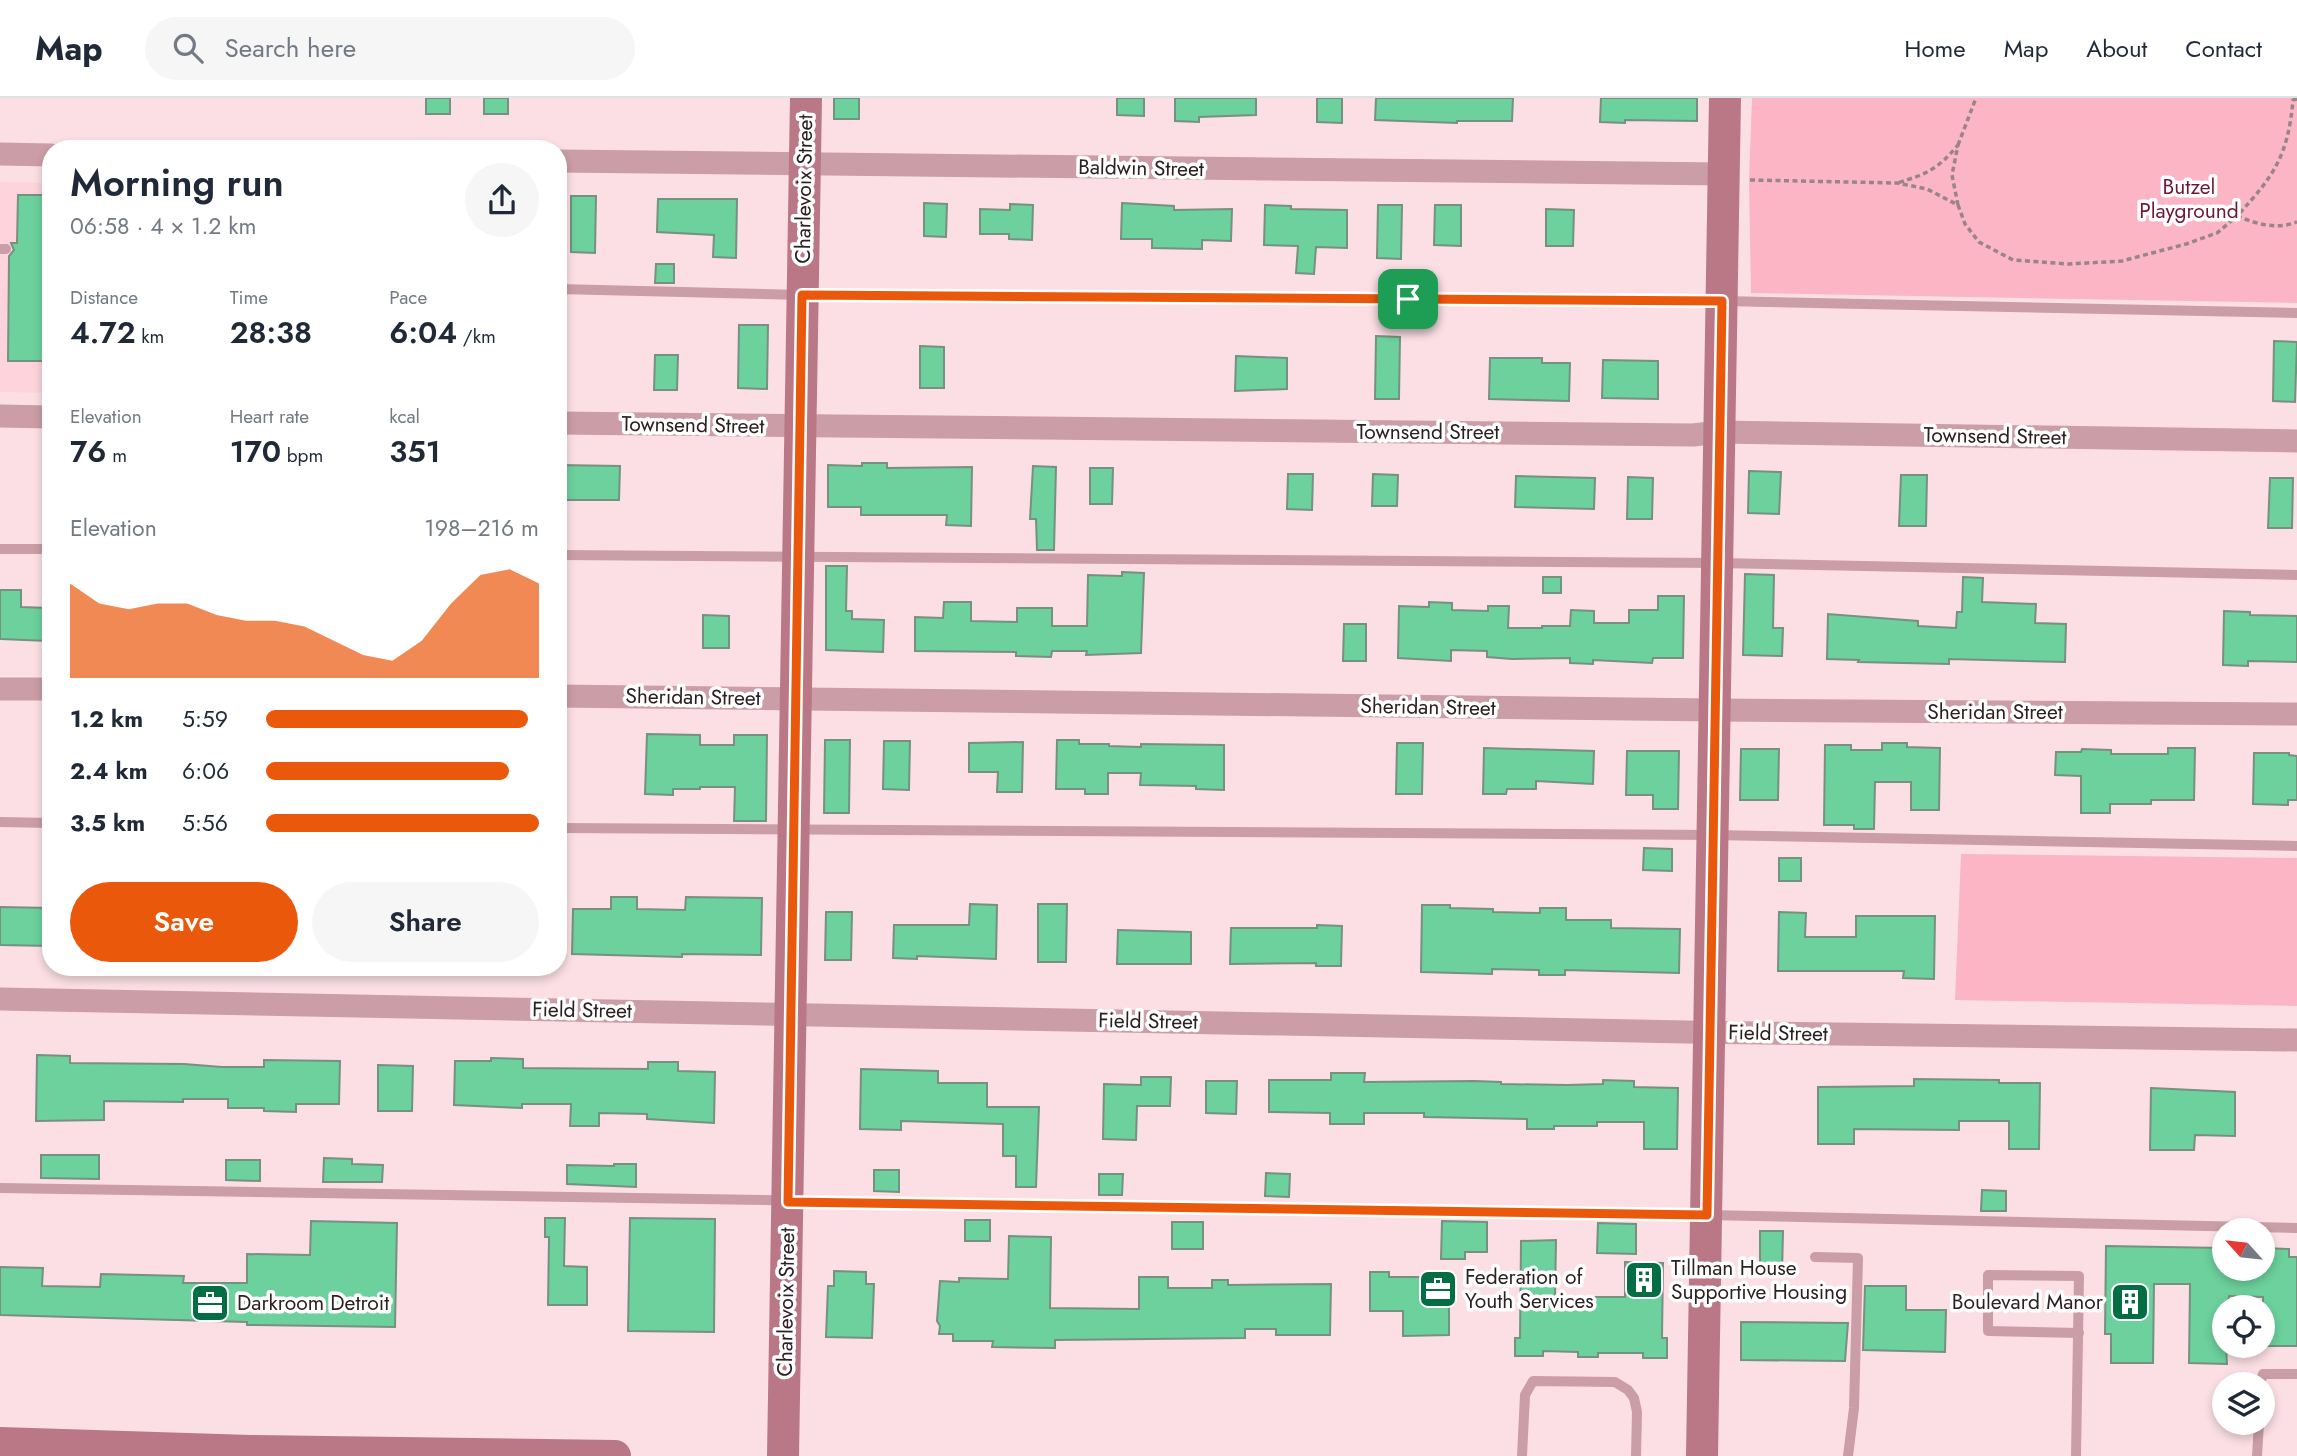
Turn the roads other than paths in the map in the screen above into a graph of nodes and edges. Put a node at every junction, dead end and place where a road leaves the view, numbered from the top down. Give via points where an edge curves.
1 (806, 98) edge
2 (1726, 98) edge
3 (0, 155) edge
4 (42, 155) edge
5 (567, 161) edge
6 (805, 164) junction
7 (1737, 177) junction
8 (567, 289) edge
9 (802, 295) junction
10 (1722, 301) junction
11 (2297, 313) edge
12 (0, 416) edge
13 (42, 417) edge
14 (567, 423) edge
15 (799, 427) junction
16 (1720, 432) junction
17 (2297, 440) edge
18 (0, 549) edge
19 (42, 549) edge
20 (567, 555) edge
21 (798, 557) junction
22 (1718, 563) junction
23 (2297, 575) edge
24 (0, 688) edge
25 (42, 689) edge
26 (567, 696) edge
27 (796, 699) junction
28 (1715, 710) junction
29 (2297, 714) edge
30 (0, 822) edge
31 (42, 823) edge
32 (567, 828) edge
33 (793, 831) junction
34 (1713, 835) junction
35 (2297, 846) edge
36 (0, 999) edge
37 (791, 1014) junction
38 (1710, 1032) junction
39 (2297, 1040) edge
40 (0, 1188) edge
41 (788, 1202) junction
42 (1707, 1215) junction
43 (2297, 1228) edge
44 (1815, 1257) dead end
45 (2079, 1333) junction
46 (2275, 1374) edge
47 (2297, 1374) edge
48 (2258, 1435) edge
49 (0, 1443) edge
50 (117, 1451) edge
51 (250, 1454) edge
52 (615, 1456) edge
53 (783, 1456) edge
54 (1522, 1456) edge
55 (1636, 1456) edge
56 (1702, 1456) edge
57 (1848, 1456) edge
58 (2076, 1456) edge
59 (2257, 1456) edge

1 - 6 street, Charlevoix Street
2 - 7 street
3 - 4 street
5 - 6 street, Baldwin Street
6 - 7 street, Baldwin Street
6 - 9 street, Charlevoix Street
7 - 10 street
8 - 9 lane
9 - 10 lane
9 - 15 street, Charlevoix Street
10 - 11 lane
10 - 16 street
12 - 13 street
14 - 15 street, Townsend Street
15 - 16 street, Townsend Street
15 - 21 street, Charlevoix Street
16 - 17 street, Townsend Street
16 - 22 street
18 - 19 lane
20 - 21 lane
21 - 22 lane
21 - 27 street, Charlevoix Street
22 - 23 lane
22 - 28 street
24 - 25 street
26 - 27 street, Sheridan Street
27 - 28 street, Sheridan Street
27 - 33 street, Charlevoix Street
28 - 29 street, Sheridan Street
28 - 34 street
30 - 31 lane
32 - 33 lane
33 - 34 lane
33 - 37 street, Charlevoix Street
34 - 35 lane
34 - 38 street
36 - 37 street, Field Street
37 - 38 street, Field Street
37 - 41 street, Charlevoix Street
38 - 39 street, Field Street
38 - 42 street
40 - 41 lane
41 - 42 lane
41 - 53 street, Charlevoix Street
42 - 43 lane
42 - 56 street
44 - 57 lane via 1858,1258 1854,1408
45 - 45 lane via 2079,1276 1988,1275 1989,1331
45 - 58 lane
46 - 47 lane
48 - 59 lane
49 - 50 street
50 - 51 street
51 - 52 street
54 - 55 lane via 1525,1395 1533,1381 1615,1382 1628,1390 1637,1412

